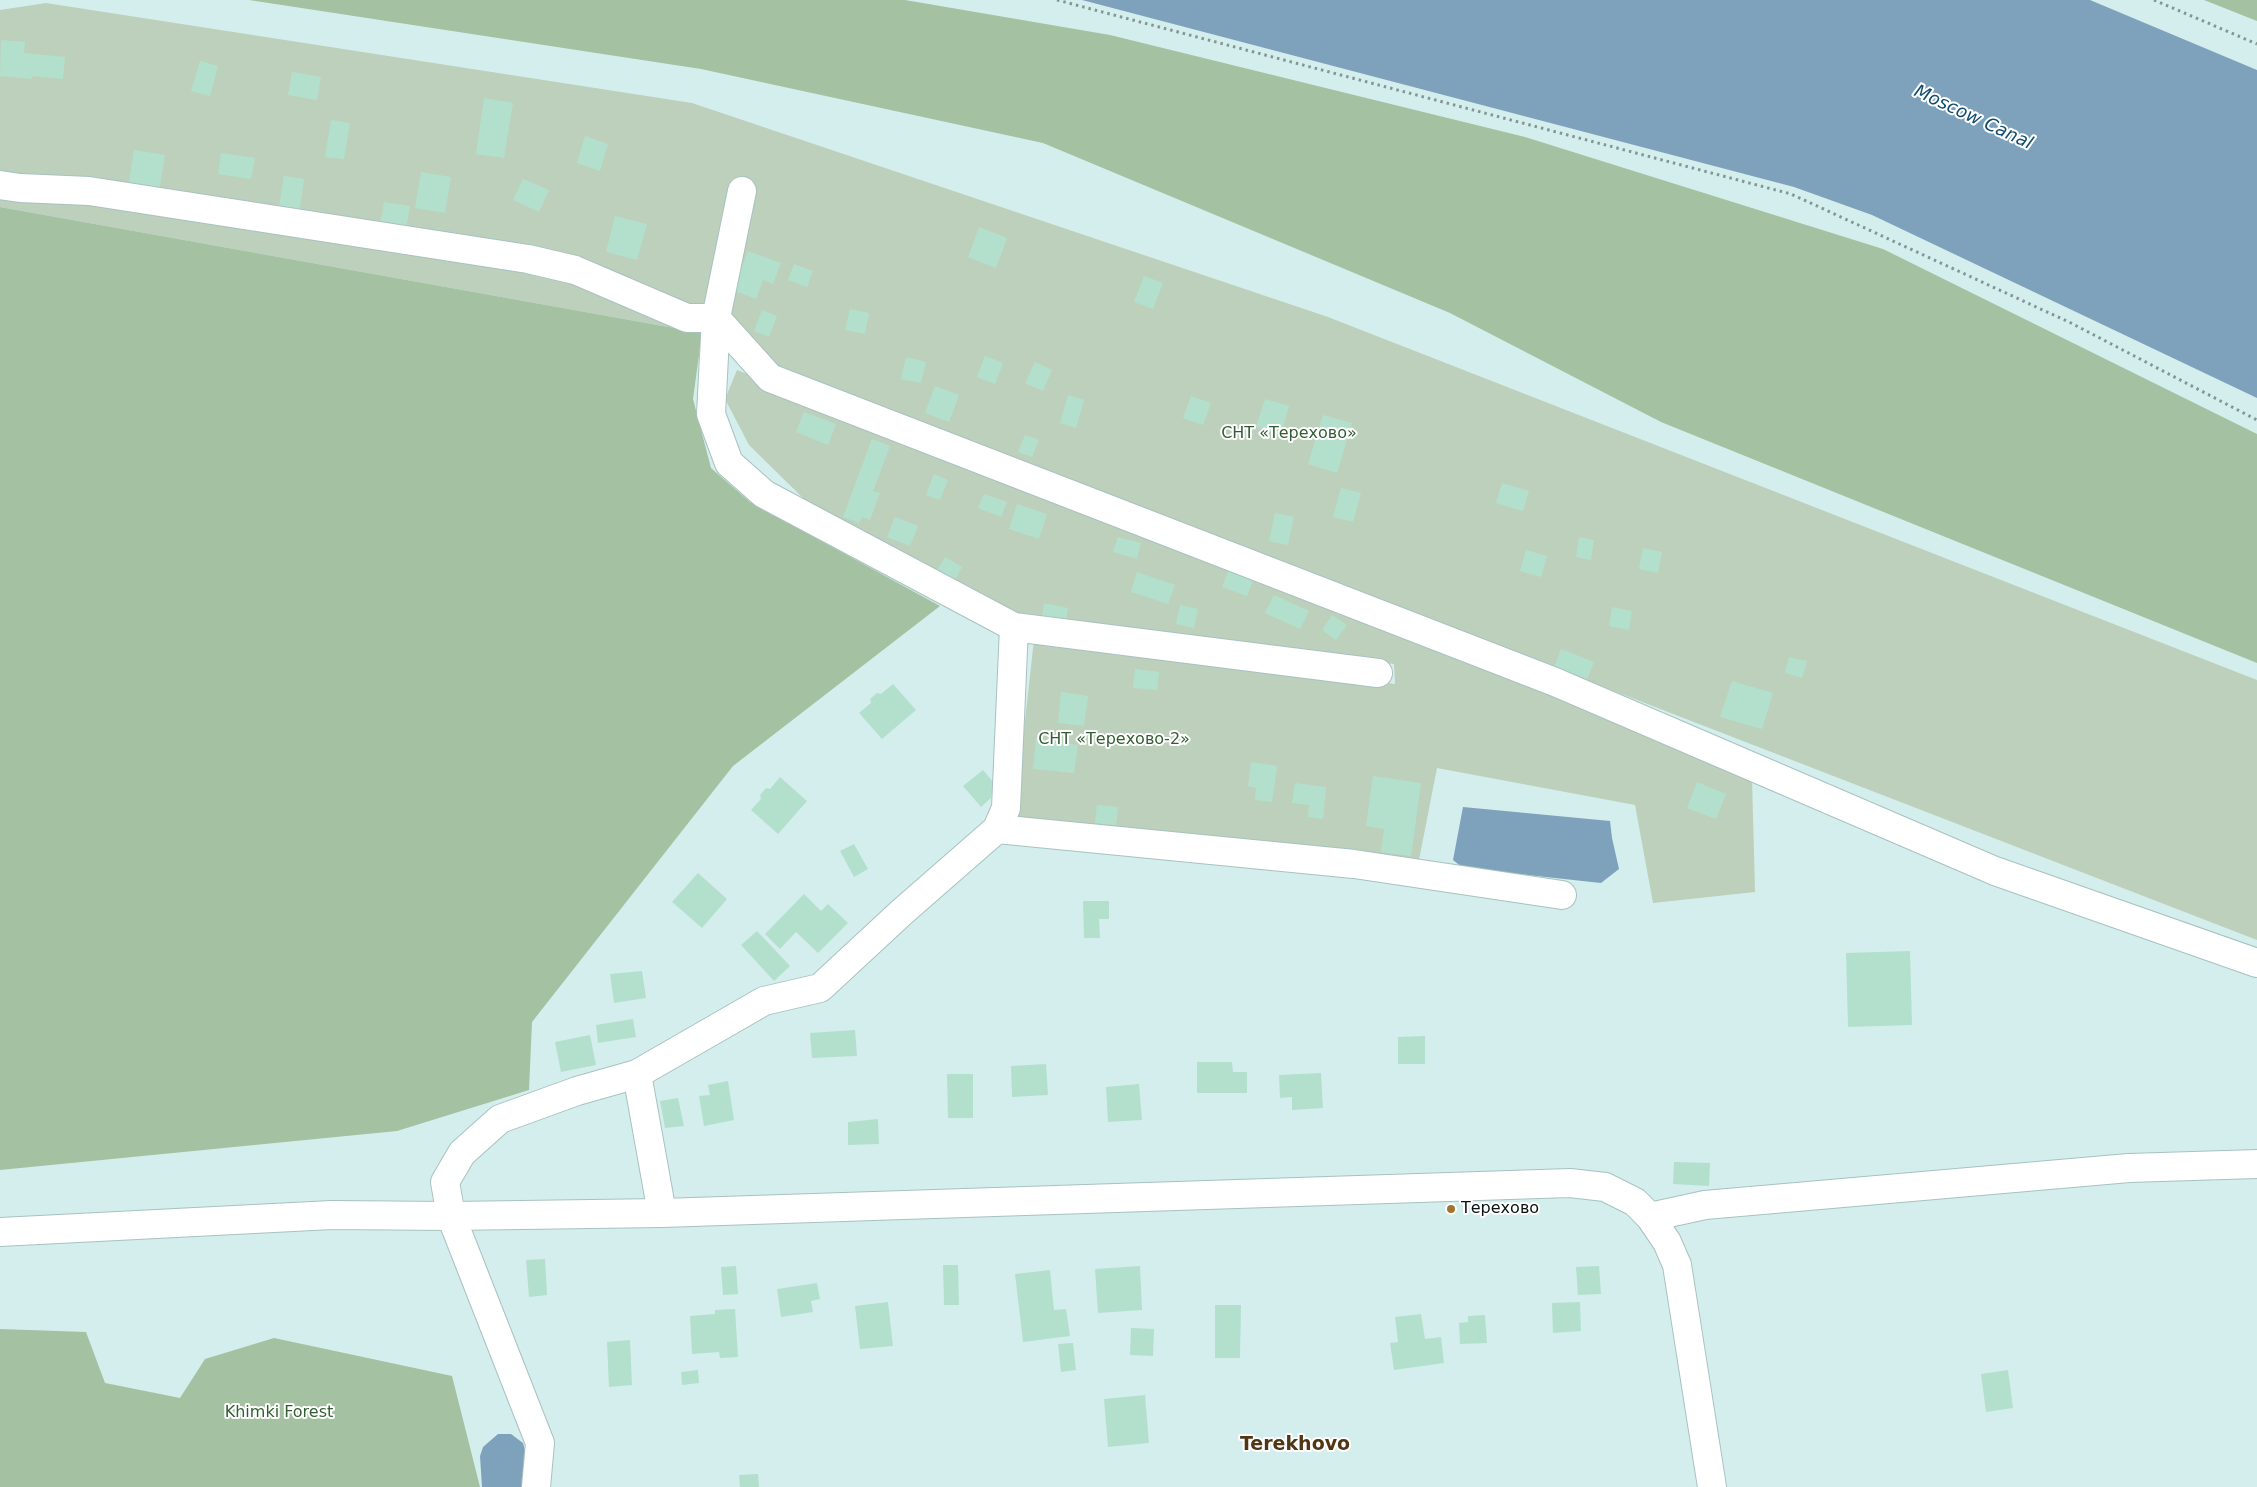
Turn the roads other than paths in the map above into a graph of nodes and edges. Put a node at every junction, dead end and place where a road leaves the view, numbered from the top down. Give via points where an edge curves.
1 (0, 184) edge
2 (742, 192) dead end
3 (716, 318) junction
4 (1014, 628) junction
5 (1378, 673) dead end
6 (997, 829) junction
7 (1562, 895) dead end
8 (2257, 963) edge
9 (636, 1074) junction
10 (2257, 1164) edge
11 (662, 1213) junction
12 (451, 1216) junction
13 (1650, 1216) junction
14 (0, 1232) edge
15 (536, 1487) edge
16 (1712, 1487) edge

1 - 3 street via 20,188 89,190 528,259 575,270 687,318
2 - 3 street
3 - 4 street via 711,414 728,463 764,494
3 - 8 street via 770,378 1556,682 1995,871
4 - 5 street
4 - 6 street via 1006,808
6 - 7 street via 1354,864
6 - 9 street via 820,988 764,1002
9 - 11 street
9 - 12 street via 500,1119 462,1154 446,1182
10 - 13 street via 2100,1171 1705,1205
11 - 12 street
11 - 13 street via 1570,1183 1605,1187 1635,1202
12 - 14 street via 332,1215
12 - 15 street via 540,1443
13 - 16 street via 1677,1265

